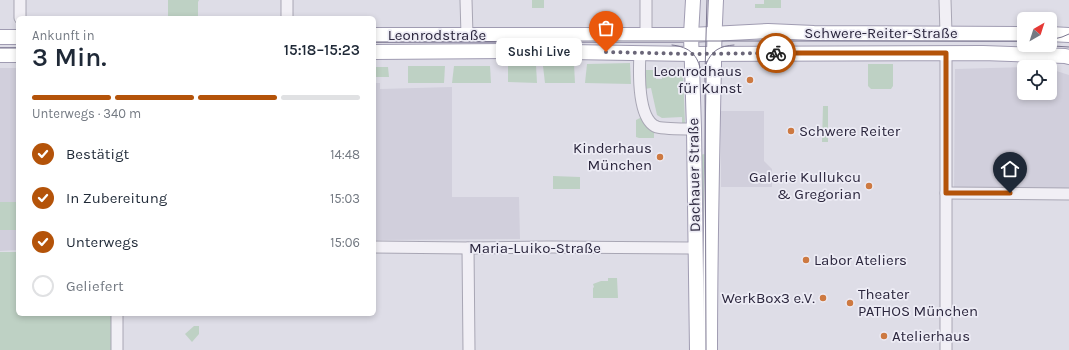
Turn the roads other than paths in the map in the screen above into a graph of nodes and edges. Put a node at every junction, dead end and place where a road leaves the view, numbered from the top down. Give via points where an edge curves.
1 (20, 0) edge
2 (287, 0) edge
3 (466, 0) edge
4 (646, 0) edge
5 (693, 0) edge
6 (716, 0) edge
7 (945, 0) edge
8 (20, 16) edge
9 (287, 16) edge
10 (715, 33) junction
11 (946, 33) junction
12 (1068, 33) edge
13 (1017, 34) edge
14 (1057, 34) edge
15 (376, 35) edge
16 (467, 35) junction
17 (646, 35) junction
18 (691, 35) junction
19 (0, 37) edge
20 (16, 37) edge
21 (376, 52) edge
22 (640, 53) junction
23 (714, 53) junction
24 (946, 53) junction
25 (691, 54) junction
26 (0, 55) edge
27 (16, 55) edge
28 (1069, 57) edge
29 (694, 129) junction
30 (946, 193) junction
31 (1069, 194) edge
32 (376, 247) edge
33 (695, 247) junction
34 (468, 248) junction
35 (117, 316) edge
36 (117, 350) edge
37 (469, 350) edge
38 (697, 350) edge
39 (710, 350) edge
40 (946, 350) edge

1 - 8 street
2 - 9 street
3 - 16 street
4 - 17 street
5 - 18 main road, Dachauer Straße
6 - 10 main road, Dachauer Straße
7 - 11 street
10 - 11 main road, Schwere-Reiter-Straße
10 - 18 main road, Leonrodstraße
10 - 23 main road, Dachauer Straße
11 - 13 main road, Schwere-Reiter-Straße
12 - 14 main road
15 - 16 main road, Leonrodstraße
16 - 17 main road, Leonrodstraße
17 - 18 main road, Leonrodstraße
18 - 25 main road, Dachauer Straße
19 - 20 main road
21 - 22 main road, Leonrodstraße
22 - 25 main road, Leonrodstraße
22 - 29 street via 640,86 646,116 650,123 658,127
23 - 24 main road, Schwere-Reiter-Straße
23 - 25 main road, Leonrodstraße
23 - 39 main road, Dachauer Straße
24 - 28 main road, Schwere-Reiter-Straße
24 - 30 street
25 - 29 main road, Dachauer Straße
26 - 27 main road
29 - 33 main road, Dachauer Straße
30 - 31 street
30 - 40 street
32 - 34 street, Maria-Luiko-Straße
33 - 34 street, Maria-Luiko-Straße
33 - 38 main road, Dachauer Straße
34 - 37 street
35 - 36 street

